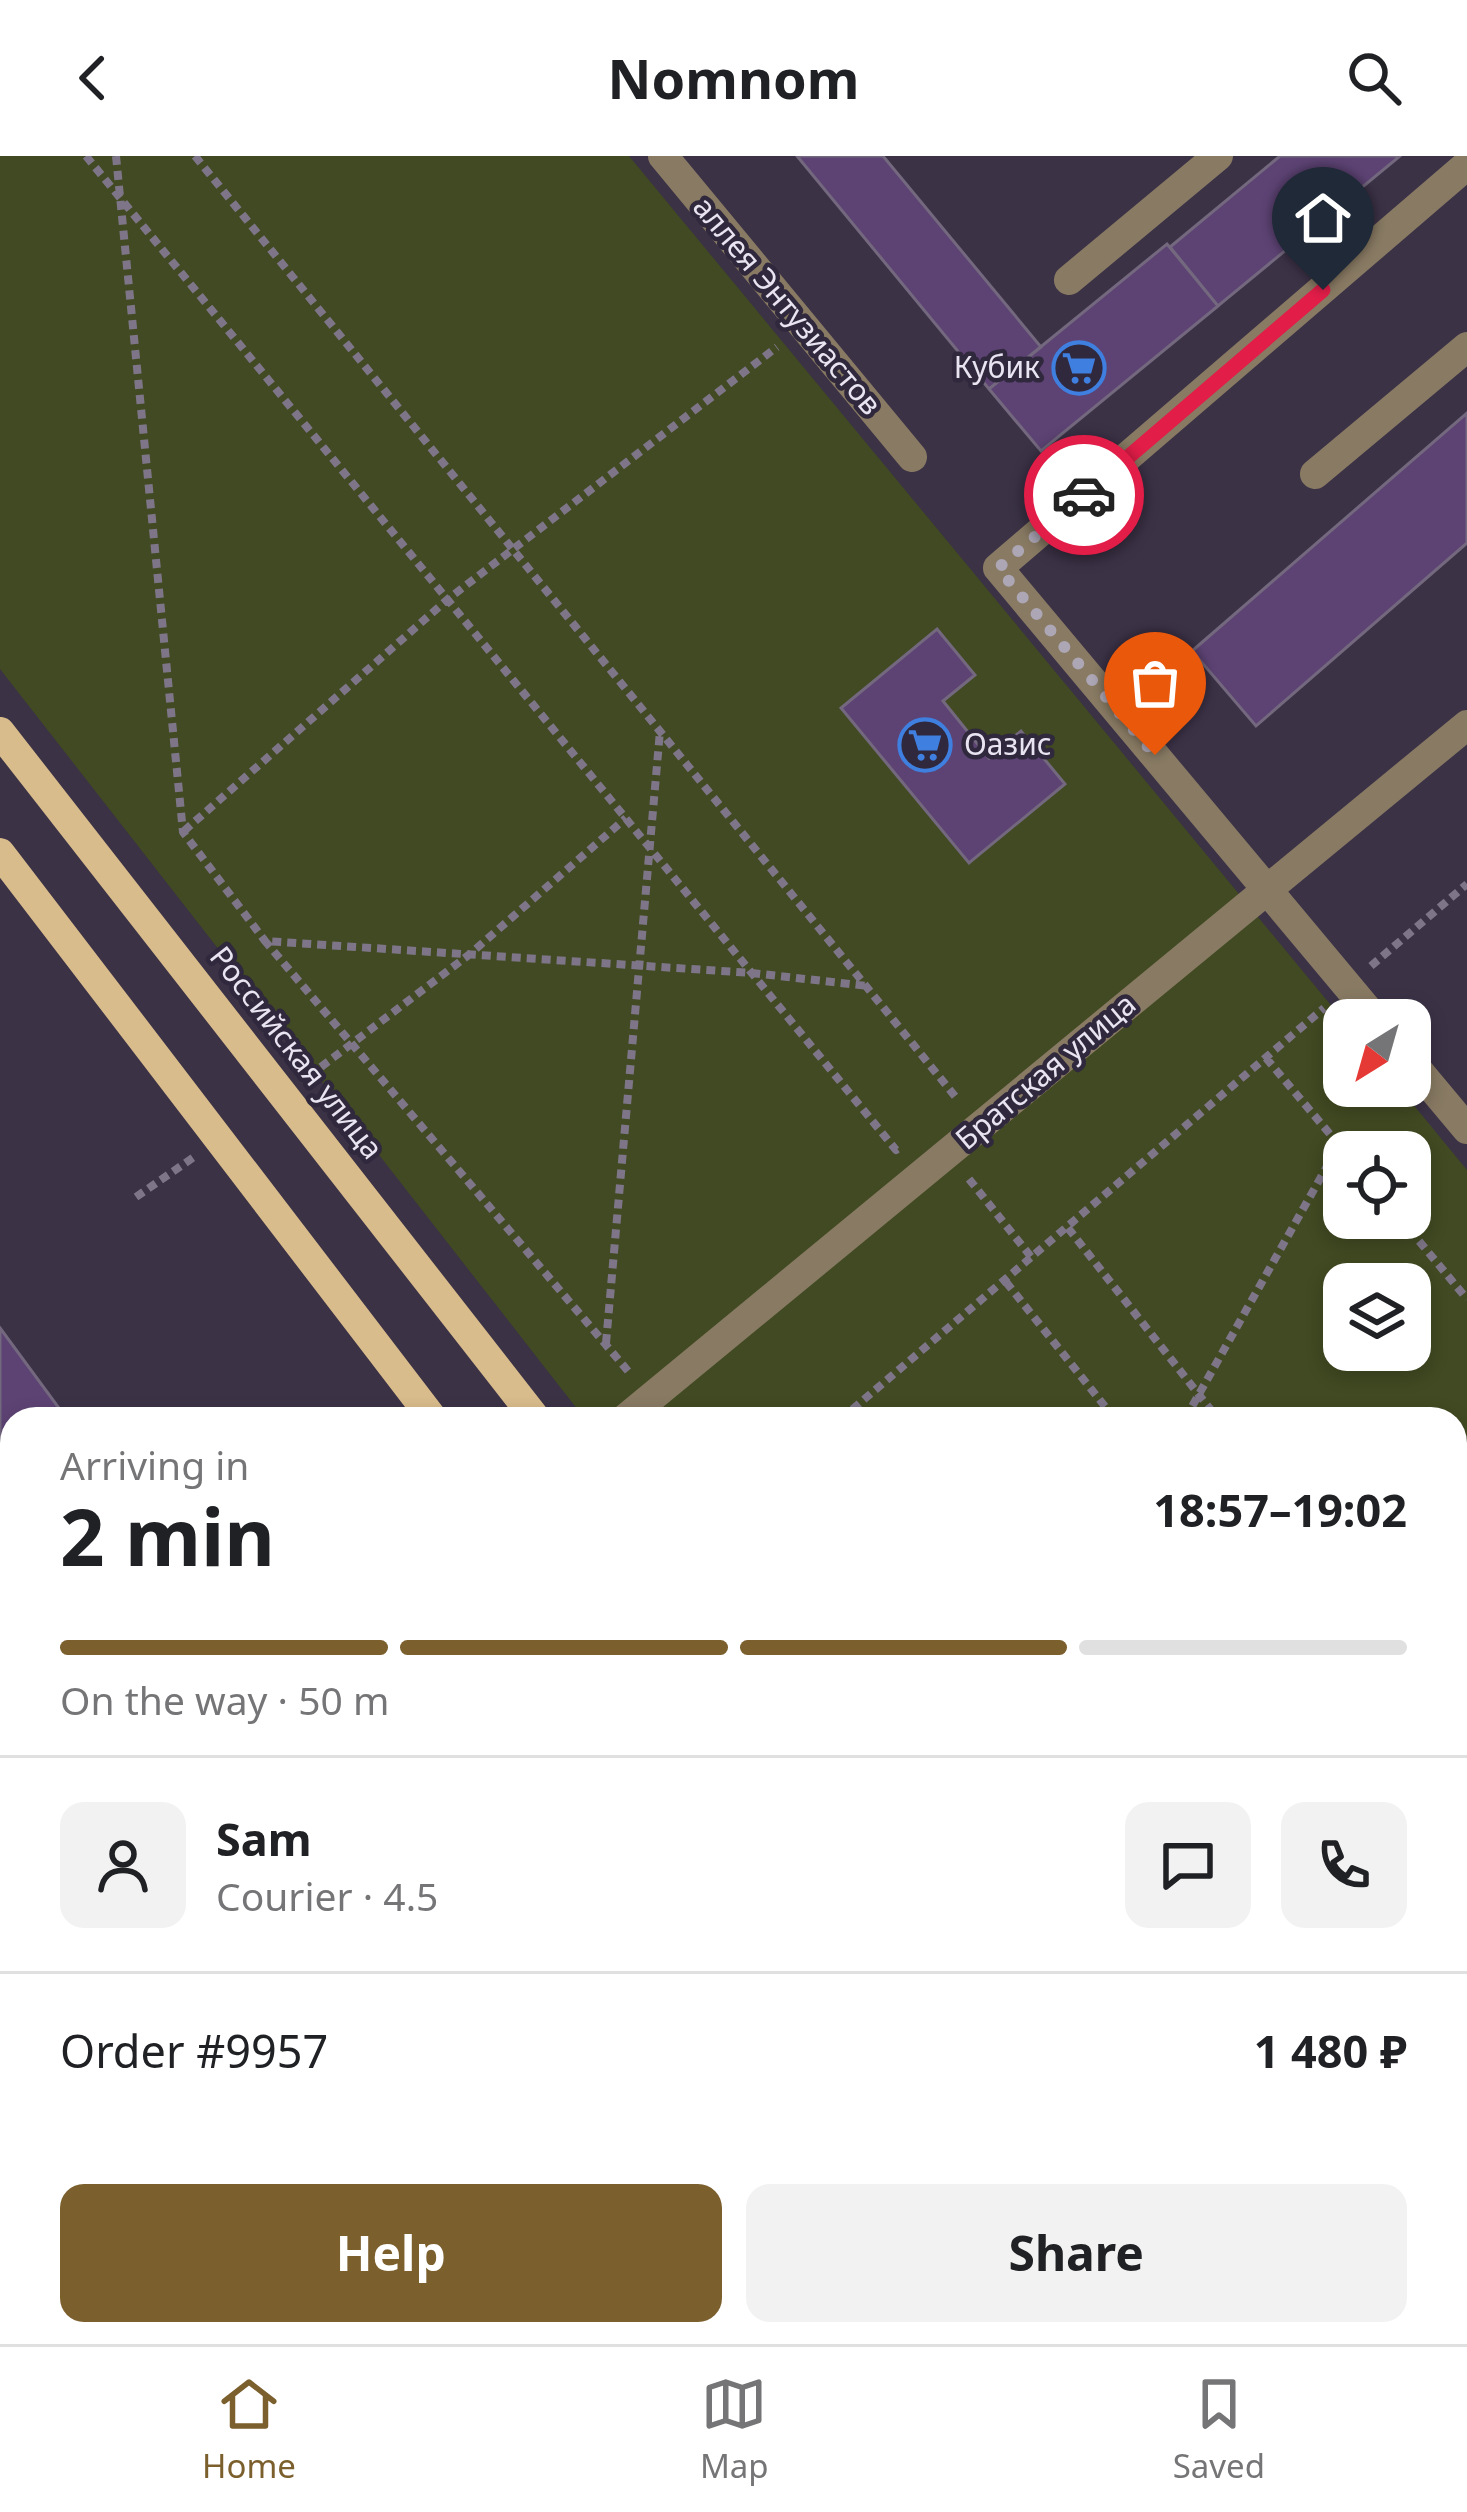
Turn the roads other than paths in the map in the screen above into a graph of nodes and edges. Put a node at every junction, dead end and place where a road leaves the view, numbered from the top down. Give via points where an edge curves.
1 (663, 156) edge
2 (1218, 156) edge
3 (1467, 165) edge
4 (1069, 280) dead end
5 (1467, 347) edge
6 (912, 457) dead end
7 (1315, 474) dead end
8 (1467, 725) edge
9 (0, 732) edge
10 (0, 854) edge
11 (1267, 890) junction
12 (1358, 999) edge
13 (1431, 1086) edge
14 (1467, 1130) edge
15 (424, 1407) edge
16 (527, 1407) edge
17 (640, 1407) edge

1 - 6 street, аллея Энтузиастов
2 - 4 street
3 - 11 street via 998,568
5 - 7 street
8 - 11 street, Братская улица
9 - 16 main road, Российская улица
10 - 15 main road
11 - 12 street
11 - 17 street, Братская улица
13 - 14 street

